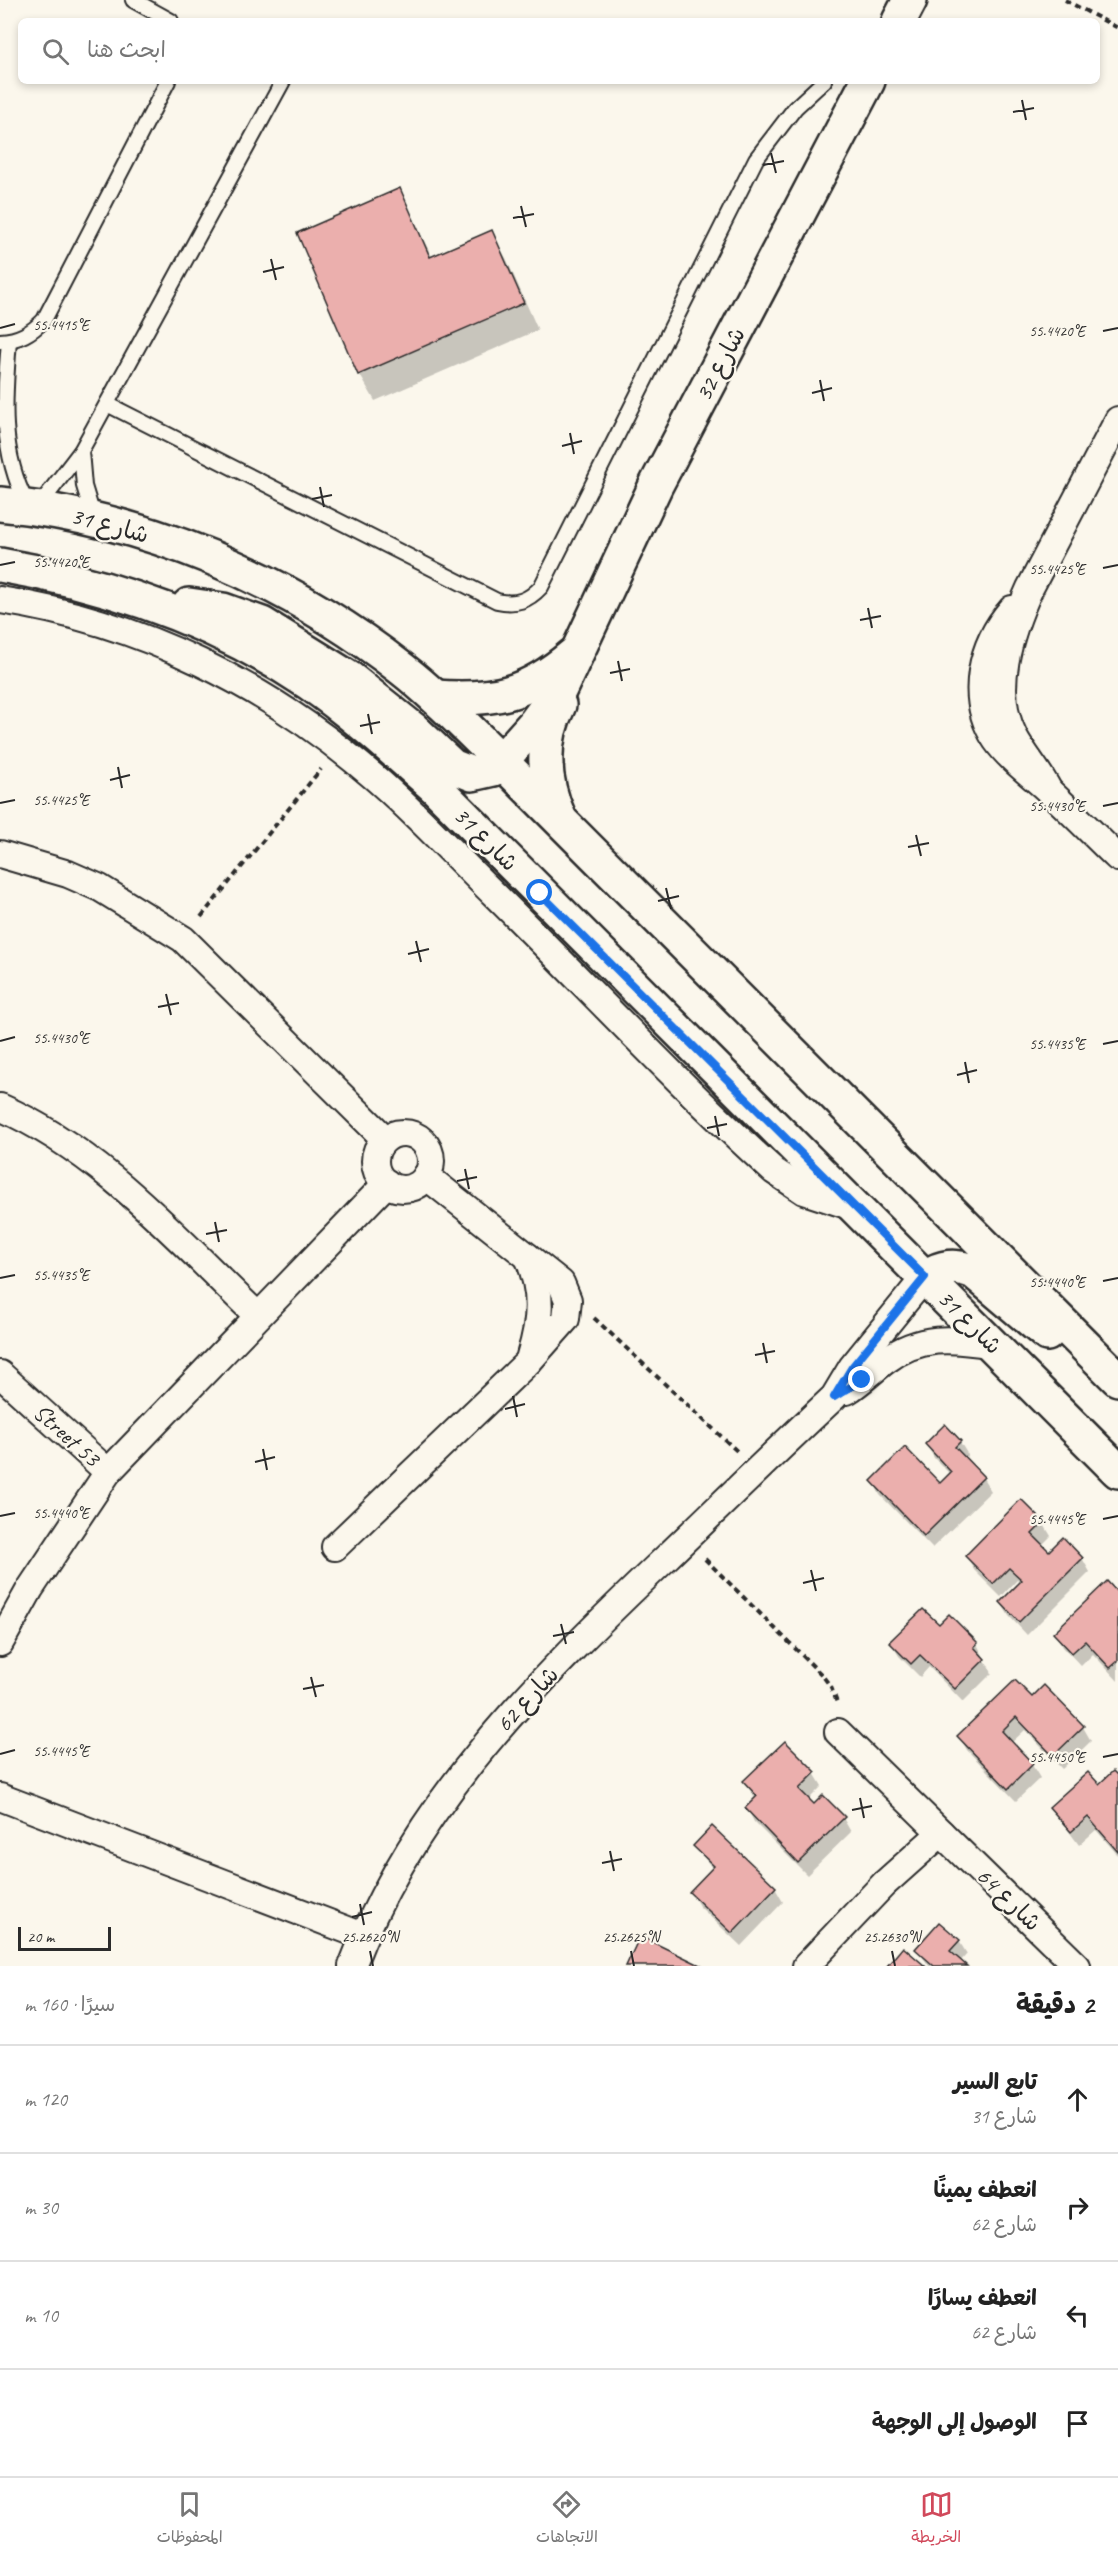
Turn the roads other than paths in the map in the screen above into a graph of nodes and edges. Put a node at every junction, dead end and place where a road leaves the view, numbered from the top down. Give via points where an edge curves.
1 (133, 0) edge
2 (910, 0) edge
3 (166, 18) edge
4 (901, 18) edge
5 (166, 84) edge
6 (281, 84) edge
7 (821, 84) edge
8 (866, 84) edge
9 (4, 341) edge
10 (107, 404) junction
11 (1118, 420) edge
12 (1, 434) edge
13 (81, 452) junction
14 (22, 506) edge
15 (94, 519) junction
16 (0, 565) edge
17 (0, 600) edge
18 (162, 606) junction
19 (579, 650) junction
20 (435, 697) junction
21 (502, 762) junction
22 (561, 821) junction
23 (0, 854) edge
24 (1118, 858) edge
25 (0, 1107) edge
26 (385, 1139) junction
27 (426, 1176) junction
28 (387, 1183) junction
29 (856, 1208) junction
30 (528, 1257) junction
31 (925, 1277) junction
32 (258, 1316) junction
33 (993, 1345) junction
34 (529, 1361) junction
35 (0, 1374) edge
36 (1114, 1375) edge
37 (834, 1397) junction
38 (1118, 1471) edge
39 (108, 1472) junction
40 (335, 1547) dead end
41 (0, 1643) edge
42 (838, 1732) road end
43 (0, 1797) edge
44 (941, 1833) junction
45 (363, 1936) junction
46 (352, 1966) edge
47 (806, 1966) edge
48 (1077, 1966) edge

1 - 3 lane
2 - 4 street
5 - 9 lane via 44,320 33,331
6 - 10 lane
7 - 10 lane via 795,108 756,159 541,587 526,600 497,601
8 - 19 street, شارع 32 via 657,485
9 - 12 lane
10 - 13 lane
11 - 24 street via 1030,588 1011,635 1003,699 1014,736 1049,790
12 - 14 lane
13 - 14 lane
13 - 15 lane via 84,486
14 - 15 street, شارع 31
15 - 20 street, شارع 31 via 192,550 256,577 356,635
16 - 18 street, شارع 31 via 109,588
17 - 29 street via 67,614 163,646 254,690 339,748 409,810 774,1171 804,1191
18 - 21 street via 203,606 243,615 349,678 462,771 483,773
18 - 29 street, شارع 31 via 272,660 354,716 436,788
19 - 20 street, شارع 32 via 545,677 516,692 483,699
19 - 21 street, شارع 32 via 548,708
19 - 22 street via 574,674 554,713 546,749 548,786
20 - 21 street, شارع 31
21 - 22 street, شارع 31
22 - 36 street, شارع 31
23 - 26 street via 57,870 100,888 183,939
25 - 32 street via 105,1170
26 - 27 street via 406,1132 416,1136 430,1154
26 - 28 street via 378,1147 375,1167
27 - 28 street via 404,1189
27 - 30 street
28 - 32 street
29 - 31 street, شارع 31
30 - 34 street via 541,1305
30 - 34 street via 561,1282 569,1308 566,1319
31 - 33 street, شارع 31
31 - 36 street via 949,1266 974,1272 1042,1331
31 - 37 street, شارع 62 via 852,1367
32 - 39 street
33 - 37 street, شارع 62 via 937,1339 909,1345
33 - 38 street, شارع 31
34 - 40 street
35 - 39 street, Street 53
37 - 45 street, شارع 62 via 591,1631 514,1711 413,1840
39 - 41 street via 30,1589
42 - 44 street, شارع 64
43 - 45 street
44 - 47 street via 884,1884
44 - 48 street, شارع 64
45 - 46 street, شارع 62

